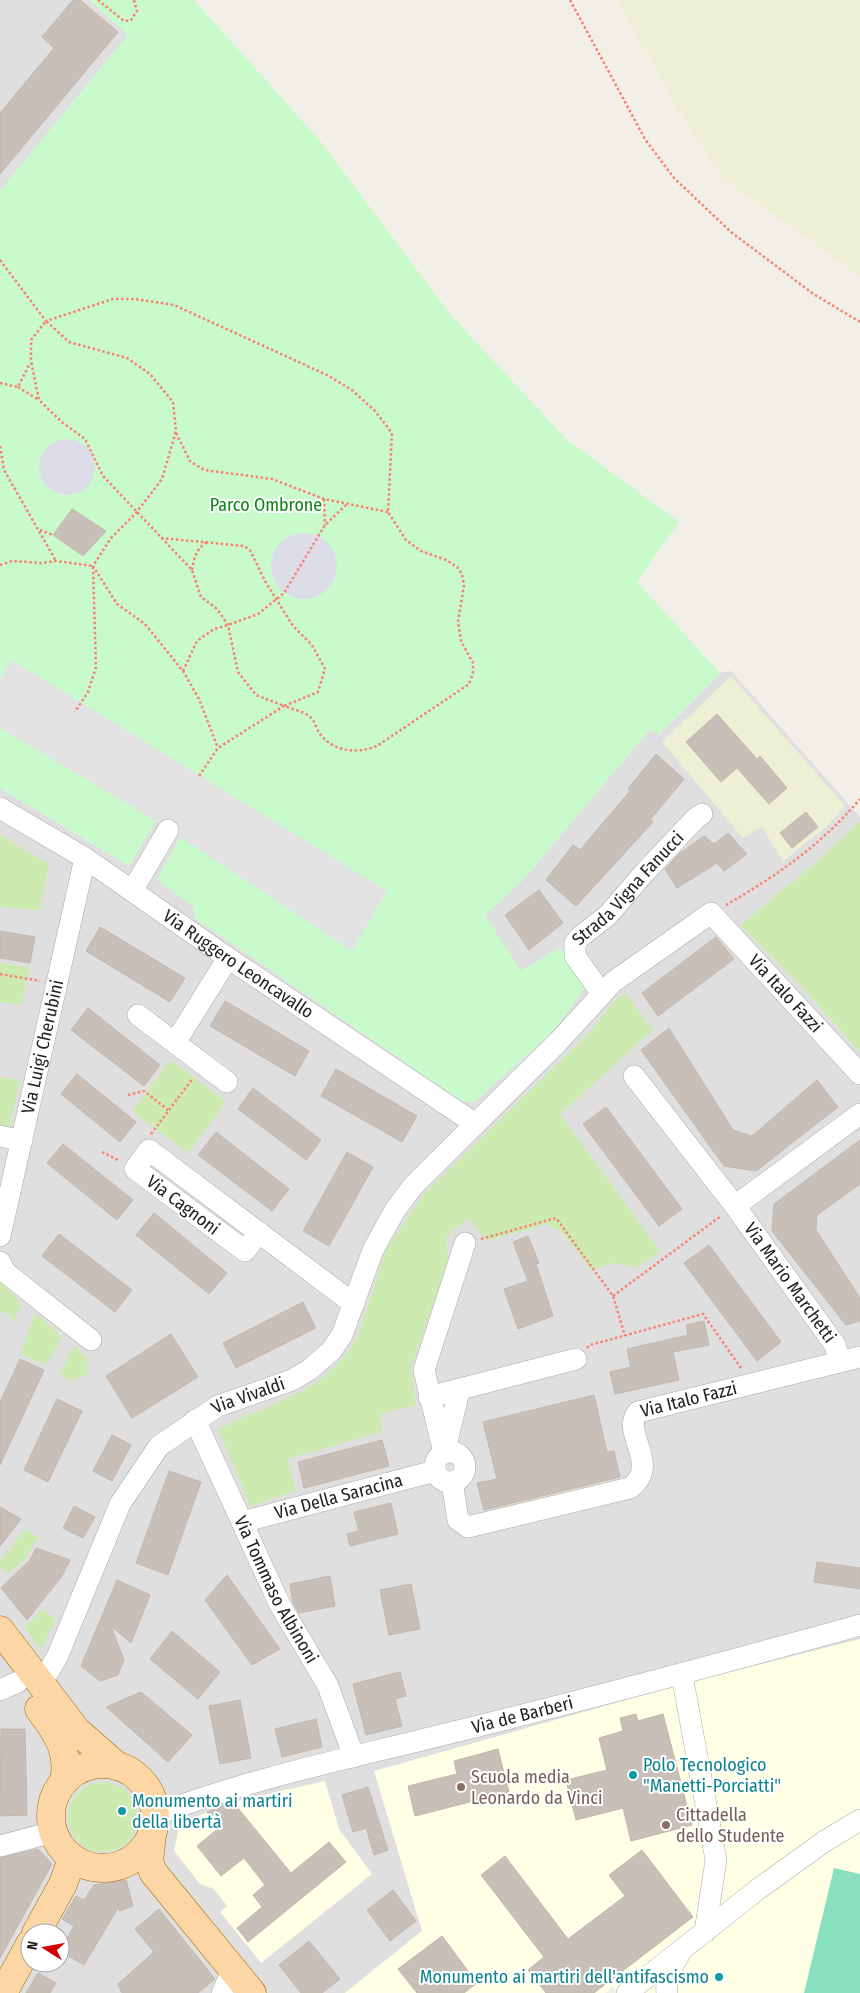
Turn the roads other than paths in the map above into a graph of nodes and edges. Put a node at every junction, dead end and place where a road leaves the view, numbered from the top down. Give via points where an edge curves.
1 (0, 808) edge
2 (702, 814) dead end
3 (168, 830) dead end
4 (85, 858) junction
5 (132, 891) junction
6 (228, 958) junction
7 (602, 994) junction
8 (138, 1015) dead end
9 (175, 1043) junction
10 (860, 1074) edge
11 (634, 1076) dead end
12 (227, 1082) dead end
13 (860, 1114) edge
14 (474, 1123) junction
15 (0, 1136) edge
16 (22, 1141) junction
17 (149, 1150) road end
18 (734, 1206) junction
19 (0, 1236) edge
20 (465, 1244) road end
21 (0, 1262) edge
22 (354, 1304) junction
23 (91, 1340) dead end
24 (576, 1359) road end
25 (850, 1359) edge
26 (459, 1391) junction
27 (429, 1398) junction
28 (195, 1420) junction
29 (444, 1469) junction
30 (242, 1522) junction
31 (860, 1625) edge
32 (0, 1630) edge
33 (0, 1659) edge
34 (683, 1680) junction
35 (19, 1684) edge
36 (354, 1757) junction
37 (116, 1766) junction
38 (64, 1782) junction
39 (860, 1820) edge
40 (153, 1824) junction
41 (53, 1832) junction
42 (0, 1846) edge
43 (72, 1859) junction
44 (42, 1923) edge
45 (704, 1932) junction
46 (683, 1948) junction
47 (20, 1962) edge
48 (227, 1981) edge
49 (3, 1993) edge
50 (252, 1993) edge
51 (628, 1993) edge
52 (667, 1993) edge

1 - 4 street, Via Ruggero Leoncavallo
2 - 7 street, Strada Vigna Fanucci via 608,915 575,943 576,956
3 - 5 street
4 - 5 street, Via Ruggero Leoncavallo
4 - 16 street, Via Luigi Cherubini
5 - 6 street, Via Ruggero Leoncavallo
6 - 9 street
6 - 14 street, Via Ruggero Leoncavallo
7 - 10 street, Via Italo Fazzi via 648,955 711,913
7 - 14 street via 558,1042
8 - 9 street
9 - 12 street
11 - 18 street, Via Mario Marchetti
13 - 18 street, Via Mario Marchetti
14 - 22 street, Via Vivaldi via 413,1186 395,1210 372,1250
15 - 16 street
16 - 19 street, Via Luigi Cherubini
17 - 22 street, Via Cagnoni via 135,1169 213,1228 245,1251 259,1232
18 - 25 street, Via Mario Marchetti via 835,1345
20 - 27 street via 424,1370
21 - 23 street via 5,1272
22 - 28 street, Via Vivaldi via 342,1335 320,1362 292,1380 218,1406
24 - 26 street
25 - 29 street, Via Italo Fazzi via 638,1412 633,1424 643,1468 630,1488 468,1527 458,1520
26 - 27 street
26 - 29 street
27 - 29 street
28 - 30 street, Via Tommaso Albinoni
28 - 35 street, Via Vivaldi via 159,1446 120,1504 49,1671
29 - 30 street, Via Della Saracina
30 - 36 street, Via Tommaso Albinoni via 280,1605 328,1686
31 - 34 street, Via de Barberi
32 - 35 main road
33 - 35 main road
34 - 36 street, Via de Barberi
34 - 45 street via 716,1860
35 - 37 main road
35 - 38 main road via 62,1744 66,1762
36 - 40 street, Via de Barberi via 185,1803
37 - 38 main road via 94,1765 72,1774
37 - 40 main road via 139,1779 150,1796
38 - 41 main road via 53,1800
39 - 45 street via 825,1841
40 - 43 main road via 136,1856 124,1864 98,1868
40 - 48 main road via 149,1861 153,1872
41 - 42 street
41 - 43 main road
43 - 44 main road via 63,1884
45 - 46 street
46 - 51 street
46 - 52 street via 671,1968
47 - 49 main road
48 - 50 main road

